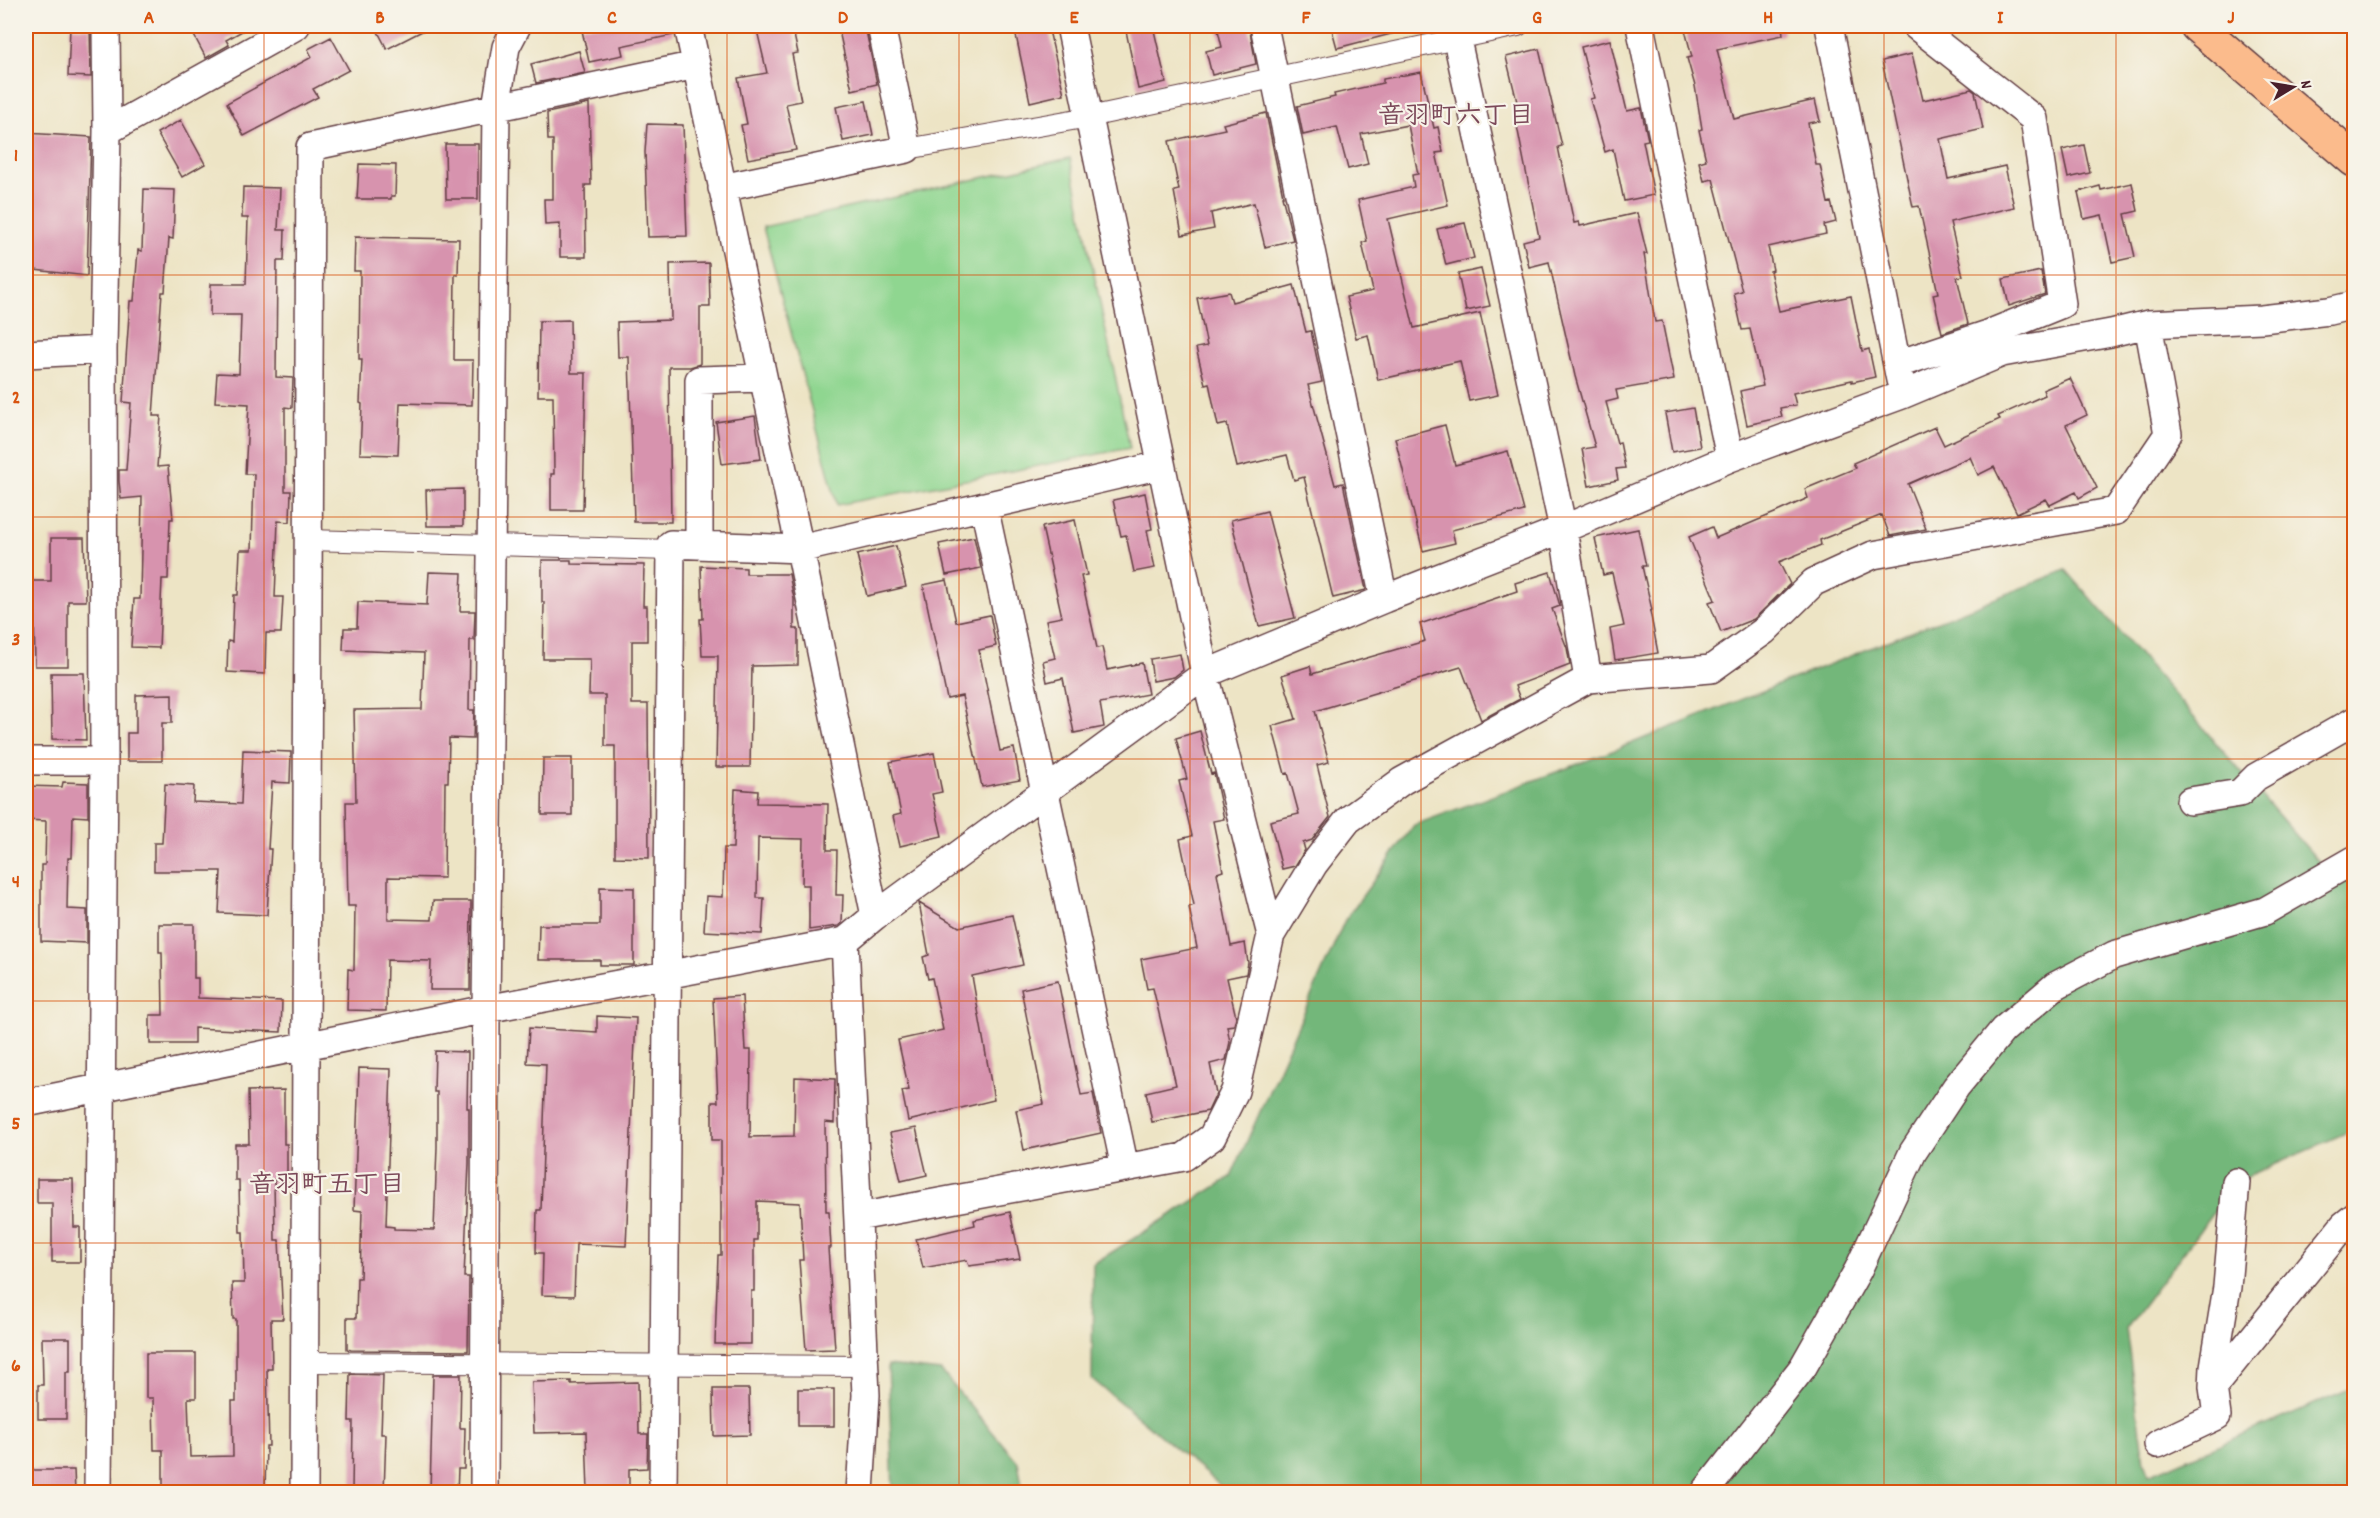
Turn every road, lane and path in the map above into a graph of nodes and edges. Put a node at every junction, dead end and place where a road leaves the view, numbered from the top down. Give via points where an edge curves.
1 (106, 26) edge
2 (296, 26) edge
3 (517, 26) edge
4 (688, 26) edge
5 (881, 26) edge
6 (1070, 26) edge
7 (1264, 26) edge
8 (1518, 26) edge
9 (1640, 26) edge
10 (1829, 26) edge
11 (1916, 26) edge
12 (2197, 26) edge
13 (2220, 26) edge
14 (1456, 32) edge
15 (696, 65) junction
16 (1275, 78) junction
17 (496, 107) junction
18 (1089, 117) junction
19 (107, 130) junction
20 (2355, 146) edge
21 (907, 149) junction
22 (2355, 160) edge
23 (722, 188) junction
24 (2355, 305) edge
25 (2148, 324) junction
26 (103, 350) junction
27 (26, 354) edge
28 (1898, 364) junction
29 (763, 378) junction
30 (1902, 395) junction
31 (1730, 458) junction
32 (1161, 465) junction
33 (984, 506) junction
34 (1563, 529) junction
35 (308, 540) junction
36 (491, 543) junction
37 (699, 545) junction
38 (800, 549) junction
39 (671, 550) junction
40 (1384, 598) junction
41 (1205, 674) junction
42 (1588, 679) junction
43 (2355, 721) edge
44 (26, 761) edge
45 (104, 761) junction
46 (1044, 791) junction
47 (2190, 801) dead end
48 (2355, 860) edge
49 (875, 916) junction
50 (1271, 934) junction
51 (845, 941) junction
52 (666, 975) junction
53 (486, 1009) junction
54 (306, 1047) junction
55 (101, 1087) junction
56 (26, 1103) edge
57 (1125, 1168) junction
58 (2236, 1182) dead end
59 (2355, 1216) edge
60 (858, 1217) junction
61 (304, 1362) junction
62 (484, 1362) junction
63 (664, 1363) junction
64 (865, 1366) junction
65 (2213, 1388) junction
66 (2158, 1444) dead end
67 (98, 1492) edge
68 (304, 1492) edge
69 (484, 1492) edge
70 (663, 1492) edge
71 (860, 1492) edge
72 (1706, 1492) edge

1 - 19 street
2 - 19 street
3 - 17 street via 506,47
4 - 15 street
5 - 21 street
6 - 18 street
7 - 16 street
8 - 14 street
9 - 31 street
10 - 28 street
11 - 28 street via 2034,119 2062,304
12 - 22 highway
13 - 20 highway
14 - 16 street
14 - 34 street
15 - 17 street
15 - 23 street
16 - 18 street
16 - 40 street
17 - 35 street via 310,147
17 - 36 street
18 - 21 street
18 - 32 street
19 - 26 street
21 - 23 street
23 - 29 street
24 - 25 street via 2329,312 2262,319
25 - 30 street via 2002,353
25 - 42 street via 2168,434 2116,511 1873,555 1814,582 1764,631 1711,669
26 - 27 street
26 - 45 street
28 - 30 street
29 - 37 street via 699,380
29 - 38 street
30 - 31 street
31 - 34 street
32 - 33 street
32 - 41 street
33 - 38 street
33 - 46 street
34 - 40 street
34 - 42 street
35 - 36 street
35 - 54 street
36 - 39 street
36 - 53 street
37 - 38 street
37 - 39 street via 671,544
38 - 49 street
39 - 52 street
40 - 41 street
41 - 46 street
41 - 50 street
42 - 50 street via 1402,781 1348,820 1314,864
43 - 47 street via 2256,777 2240,793
44 - 45 street
45 - 55 street
46 - 49 street
46 - 57 street
48 - 72 street via 2265,911 2114,955 2055,986 2003,1030 1956,1087 1913,1152 1858,1270 1803,1367
49 - 51 street
50 - 57 street via 1235,1091 1212,1137 1184,1157
51 - 52 street
51 - 60 street
52 - 53 street
52 - 63 street
53 - 54 street
53 - 62 street
54 - 55 street
54 - 61 street
55 - 56 street
55 - 67 street
57 - 60 street
58 - 65 street via 2228,1287
59 - 65 street
60 - 64 street
61 - 62 street
61 - 68 street
62 - 63 street
62 - 69 street
63 - 64 street
63 - 70 street
64 - 71 street
65 - 66 street via 2217,1416

